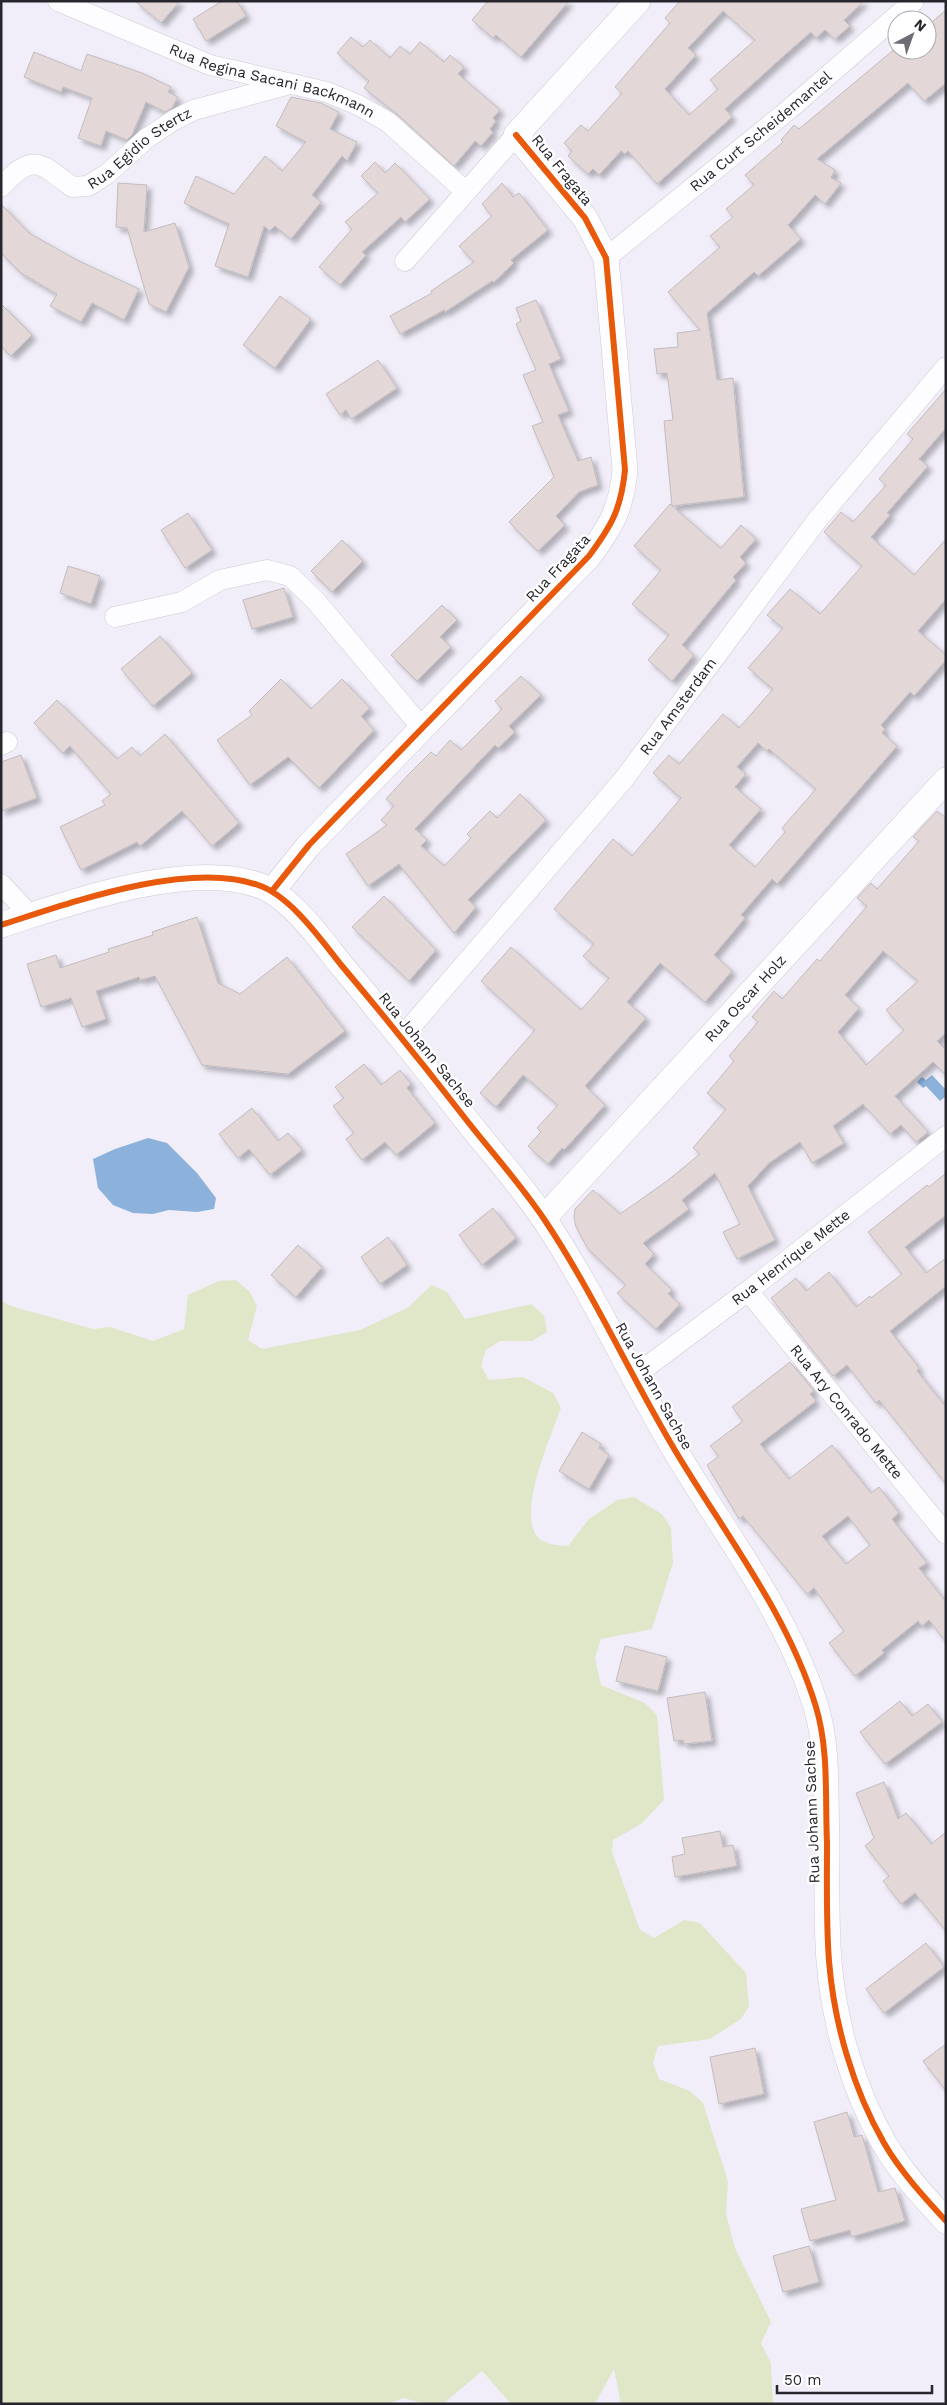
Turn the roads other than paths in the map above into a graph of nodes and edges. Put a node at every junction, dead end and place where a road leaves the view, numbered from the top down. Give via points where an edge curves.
1 (58, 1) edge
2 (638, 1) edge
3 (914, 1) edge
4 (290, 84) junction
5 (516, 135) junction
6 (1, 187) edge
7 (466, 191) junction
8 (606, 258) junction
9 (404, 261) dead end
10 (946, 367) edge
11 (116, 617) dead end
12 (422, 728) junction
13 (946, 780) edge
14 (1, 884) edge
15 (272, 891) junction
16 (31, 916) junction
17 (1, 925) edge
18 (402, 1037) junction
19 (946, 1136) edge
20 (544, 1218) junction
21 (748, 1291) junction
22 (633, 1377) junction
23 (946, 1534) edge
24 (946, 2221) edge

1 - 4 street, Rua Regina Sacani Backmann via 210,65
2 - 5 street
3 - 8 street, Rua Curt Scheidemantel via 786,112
4 - 6 street, Rua Egidio Stertz via 239,96 174,120 88,186 72,187 46,166 30,164
4 - 7 street, Rua Regina Sacani Backmann via 327,92 388,122
5 - 7 street
5 - 8 street, Rua Fragata via 585,218
7 - 9 street
8 - 12 street, Rua Fragata via 625,470 617,512 589,556
10 - 18 street, Rua Amsterdam via 818,519 624,779
11 - 12 street via 182,602 220,580 267,570 290,576 315,600
12 - 15 street, Rua Fragata via 309,845
13 - 20 street, Rua Oscar Holz
14 - 16 street
15 - 16 street, Rua Johann Sachse via 236,879 199,877 155,882
15 - 18 street, Rua Johann Sachse via 314,932
16 - 17 street, Rua Johann Sachse
18 - 20 street, Rua Johann Sachse
19 - 21 street, Rua Henrique Mette
20 - 22 street, Rua Johann Sachse
21 - 22 street, Rua Henrique Mette
21 - 23 street, Rua Ary Conrado Mette
22 - 24 street, Rua Johann Sachse via 778,1619 807,1679 823,1739 829,1963 839,2022 851,2067 885,2146

